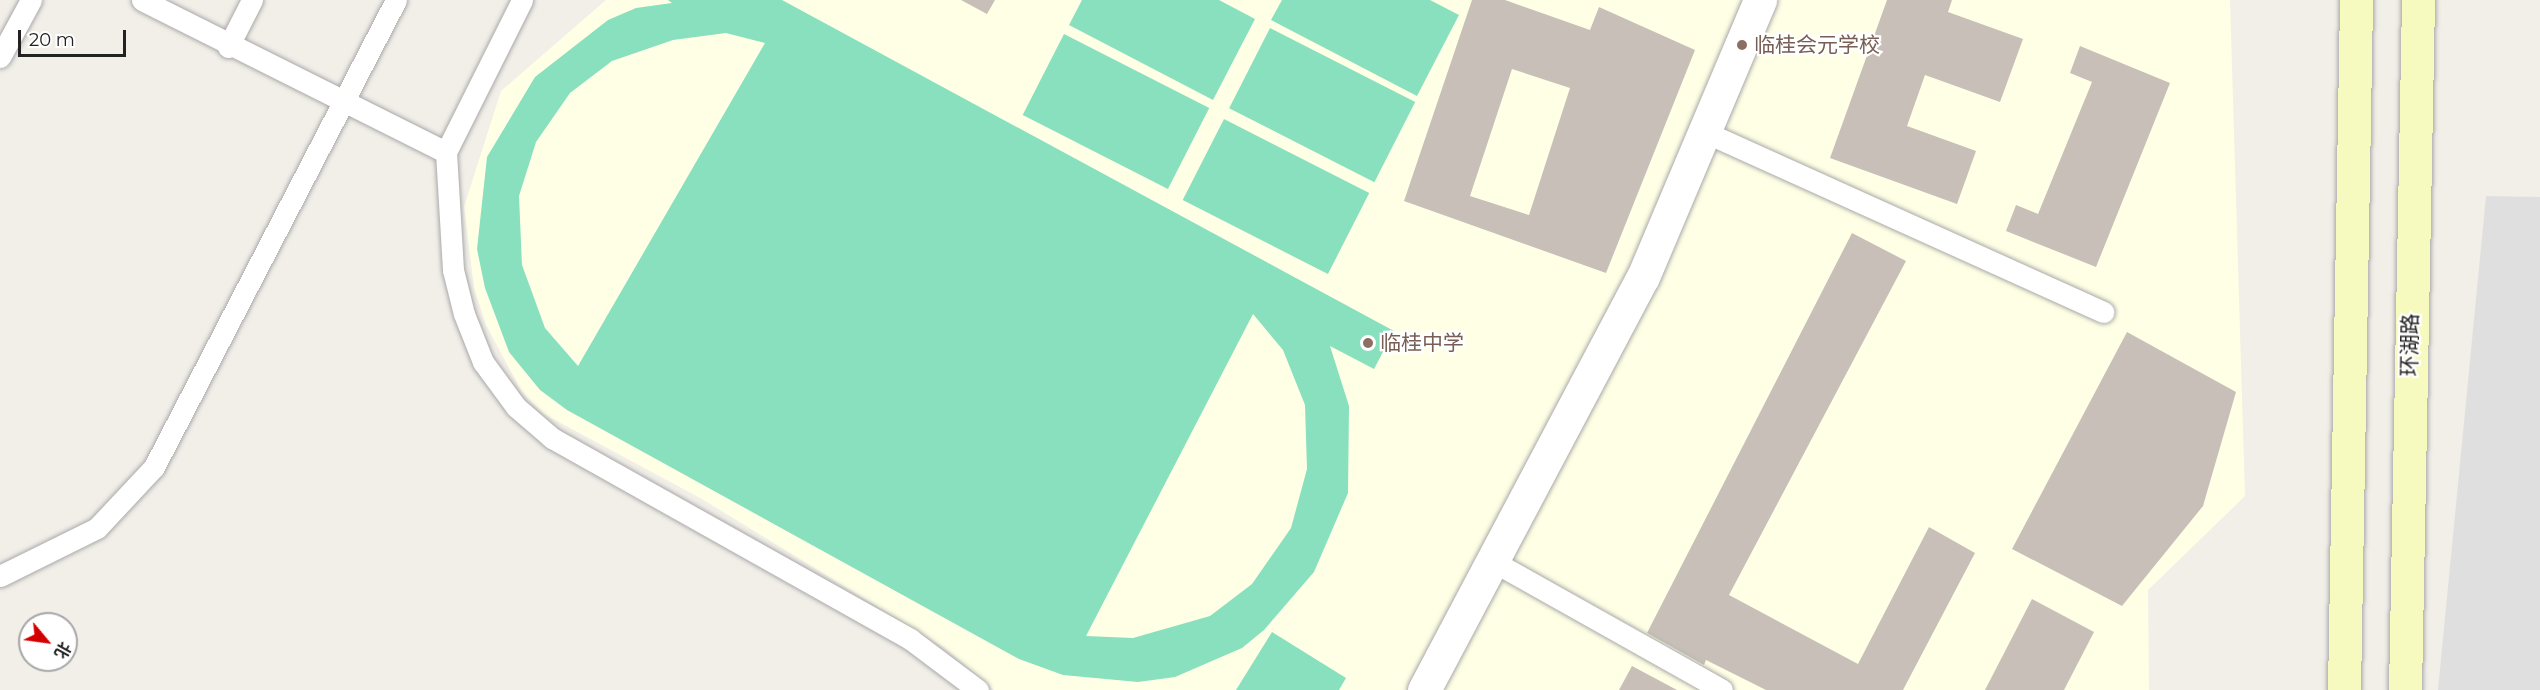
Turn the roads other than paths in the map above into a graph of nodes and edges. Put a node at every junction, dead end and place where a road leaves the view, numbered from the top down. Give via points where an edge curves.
1 (32, 0) edge
2 (142, 0) edge
3 (252, 0) edge
4 (396, 0) edge
5 (522, 0) edge
6 (1760, 0) edge
7 (2356, 0) edge
8 (2418, 0) edge
9 (228, 47) junction
10 (0, 57) edge
11 (345, 100) junction
12 (1707, 133) junction
13 (446, 152) junction
14 (2104, 312) dead end
15 (1496, 563) junction
16 (0, 576) edge
17 (978, 690) edge
18 (1424, 690) edge
19 (1722, 690) edge
20 (2344, 690) edge
21 (2405, 690) edge

1 - 10 lane
2 - 9 lane
3 - 9 lane
4 - 11 lane
5 - 13 lane
6 - 12 street
7 - 20 main road
8 - 21 main road, 环湖路
9 - 11 lane
11 - 13 lane
11 - 16 lane via 154,466 97,528
12 - 14 lane
12 - 15 street via 1642,277
13 - 17 lane via 453,270 464,314 483,362 516,407 577,454 910,639
15 - 18 street
15 - 19 lane

